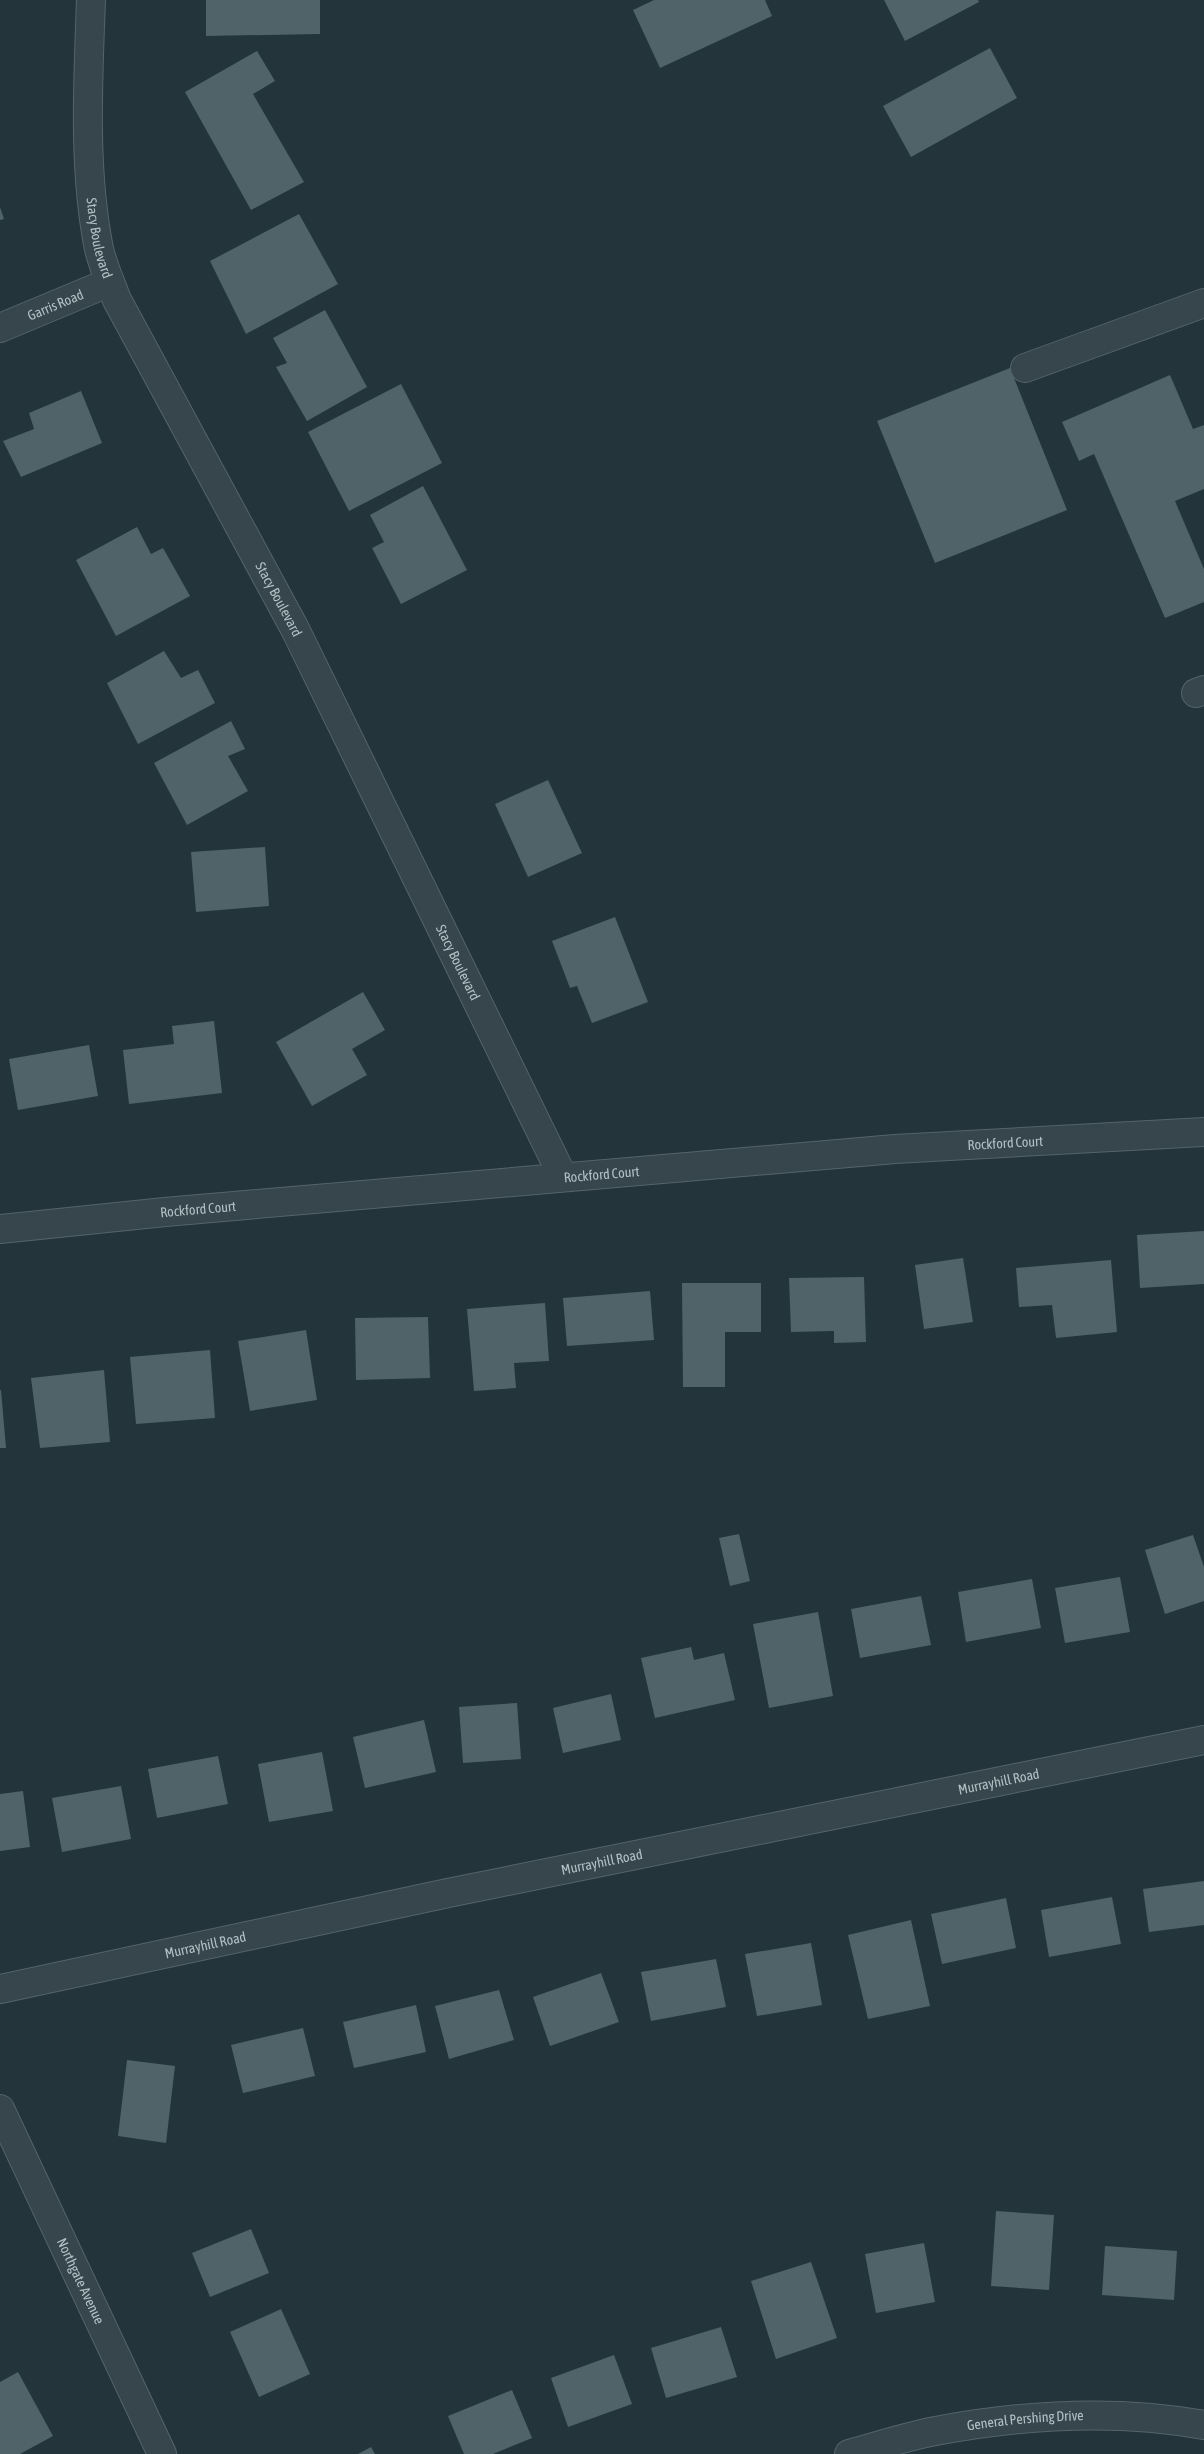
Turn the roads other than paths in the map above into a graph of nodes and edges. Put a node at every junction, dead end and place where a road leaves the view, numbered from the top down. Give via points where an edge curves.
1 (91, 0) edge
2 (110, 282) junction
3 (1204, 303) edge
4 (0, 328) edge
5 (1025, 368) dead end
6 (1204, 1132) edge
7 (562, 1177) junction
8 (0, 1229) edge
9 (1204, 1740) edge
10 (0, 1989) edge
11 (0, 2109) edge
12 (1204, 2425) edge
13 (162, 2454) edge
14 (849, 2454) edge

1 - 2 street, Stacy Boulevard via 88,82 91,198 99,251
2 - 4 street, Garris Road
2 - 7 street, Stacy Boulevard via 299,638
3 - 5 street
6 - 7 street, Rockford Court via 895,1149
7 - 8 street, Rockford Court
9 - 10 street, Murrayhill Road via 448,1893
11 - 13 street, Northgate Avenue
12 - 14 street, General Pershing Drive via 1124,2415 1026,2417 940,2430

